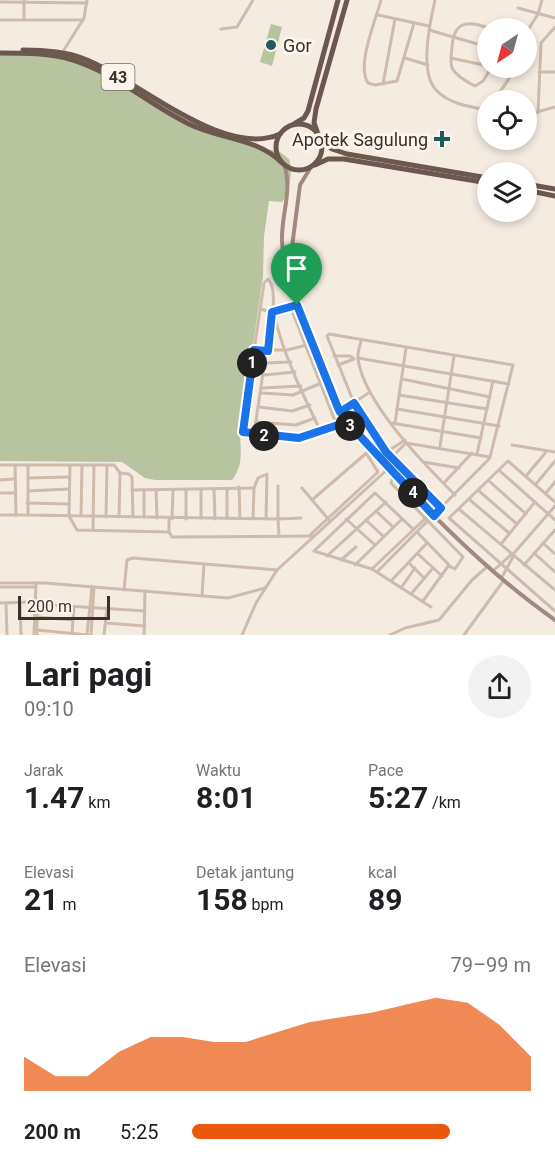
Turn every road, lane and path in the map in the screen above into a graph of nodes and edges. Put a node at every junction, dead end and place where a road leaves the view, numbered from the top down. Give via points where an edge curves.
1 (253, 0) edge
2 (338, 0) edge
3 (347, 0) edge
4 (381, 0) edge
5 (435, 0) edge
6 (542, 0) edge
7 (24, 1) edge
8 (55, 1) edge
9 (87, 1) edge
10 (0, 2) edge
11 (518, 8) dead end
12 (538, 14) junction
13 (334, 15) junction
14 (378, 15) junction
15 (342, 17) junction
16 (535, 18) edge
17 (555, 18) edge
18 (395, 19) junction
19 (0, 20) edge
20 (24, 20) junction
21 (82, 20) junction
22 (414, 23) junction
23 (477, 25) edge
24 (555, 27) edge
25 (429, 28) junction
26 (221, 29) dead end
27 (452, 37) junction
28 (477, 44) edge
29 (0, 51) edge
30 (62, 53) junction
31 (405, 58) junction
32 (451, 58) junction
33 (477, 64) edge
34 (428, 65) junction
35 (539, 72) junction
36 (555, 72) edge
37 (484, 78) edge
38 (510, 78) edge
39 (383, 84) junction
40 (500, 90) edge
41 (477, 107) edge
42 (555, 107) edge
43 (538, 113) joint
44 (293, 125) junction
45 (317, 133) junction
46 (280, 134) junction
47 (321, 140) junction
48 (282, 163) junction
49 (313, 166) junction
50 (467, 177) junction
51 (477, 177) edge
52 (477, 180) edge
53 (537, 186) edge
54 (555, 189) edge
55 (537, 192) edge
56 (555, 196) edge
57 (289, 275) junction
58 (297, 305) junction
59 (291, 308) junction
60 (261, 309) junction
61 (273, 313) junction
62 (361, 340) junction
63 (311, 344) junction
64 (304, 346) junction
65 (406, 348) junction
66 (254, 350) junction
67 (287, 350) junction
68 (268, 351) junction
69 (334, 356) junction
70 (454, 356) junction
71 (357, 358) junction
72 (291, 362) junction
73 (266, 363) junction
74 (338, 365) junction
75 (404, 366) junction
76 (295, 372) junction
77 (264, 375) junction
78 (451, 375) junction
79 (402, 379) junction
80 (326, 381) junction
81 (493, 381) junction
82 (320, 383) junction
83 (509, 384) junction
84 (262, 388) junction
85 (302, 388) junction
86 (449, 389) junction
87 (370, 392) junction
88 (261, 393) junction
89 (399, 394) junction
90 (490, 397) junction
91 (447, 402) junction
92 (354, 403) junction
93 (310, 405) junction
94 (259, 407) junction
95 (397, 409) junction
96 (487, 409) junction
97 (340, 412) junction
98 (315, 418) junction
99 (445, 418) junction
100 (256, 422) junction
101 (347, 422) junction
102 (393, 423) junction
103 (484, 423) junction
104 (337, 426) junction
105 (499, 426) junction
106 (442, 431) junction
107 (321, 432) junction
108 (254, 434) junction
109 (481, 438) junction
110 (405, 441) junction
111 (512, 445) dead end
112 (440, 447) junction
113 (371, 449) junction
114 (547, 451) junction
115 (386, 452) junction
116 (555, 452) edge
117 (366, 453) junction
118 (472, 453) junction
119 (477, 454) junction
120 (490, 456) junction
121 (379, 457) junction
122 (392, 458) junction
123 (555, 461) edge
124 (423, 462) junction
125 (385, 464) junction
126 (0, 465) edge
127 (15, 465) junction
128 (28, 465) junction
129 (70, 465) junction
130 (82, 465) junction
131 (94, 465) junction
132 (107, 465) junction
133 (389, 468) junction
134 (459, 468) junction
135 (499, 471) junction
136 (120, 473) junction
137 (395, 473) junction
138 (526, 476) junction
139 (69, 477) junction
140 (28, 478) junction
141 (15, 479) junction
142 (0, 480) edge
143 (489, 481) junction
144 (555, 482) edge
145 (444, 483) junction
146 (536, 484) junction
147 (278, 486) dead end
148 (239, 488) junction
149 (254, 488) junction
150 (302, 488) dead end
151 (69, 489) junction
152 (173, 489) junction
153 (186, 489) junction
154 (201, 489) junction
155 (214, 489) junction
156 (227, 489) junction
157 (132, 490) junction
158 (144, 490) junction
159 (156, 490) junction
160 (28, 491) junction
161 (479, 491) junction
162 (0, 493) edge
163 (15, 493) junction
164 (546, 493) junction
165 (455, 495) junction
166 (312, 500) junction
167 (470, 500) junction
168 (386, 502) junction
169 (535, 502) junction
170 (27, 503) junction
171 (69, 504) junction
172 (555, 504) edge
173 (441, 508) junction
174 (460, 510) junction
175 (376, 511) junction
176 (548, 513) junction
177 (433, 514) junction
178 (526, 514) junction
179 (0, 515) edge
180 (16, 515) junction
181 (28, 515) junction
182 (69, 516) junction
183 (81, 516) junction
184 (94, 517) junction
185 (106, 517) junction
186 (119, 517) junction
187 (133, 517) junction
188 (144, 517) junction
189 (158, 518) junction
190 (201, 518) junction
191 (227, 518) junction
192 (240, 518) junction
193 (301, 518) dead end
194 (170, 519) junction
195 (186, 519) junction
196 (215, 519) junction
197 (253, 519) junction
198 (266, 519) junction
199 (278, 519) junction
200 (346, 519) junction
201 (402, 519) junction
202 (427, 519) junction
203 (329, 520) junction
204 (366, 520) junction
205 (555, 520) edge
206 (517, 524) junction
207 (393, 527) junction
208 (357, 529) junction
209 (93, 530) junction
210 (555, 530) edge
211 (415, 531) junction
212 (169, 532) junction
213 (509, 533) junction
214 (550, 535) junction
215 (279, 536) junction
216 (311, 536) junction
217 (383, 536) junction
218 (555, 539) edge
219 (543, 543) junction
220 (426, 544) junction
221 (501, 544) junction
222 (375, 545) junction
223 (356, 547) dead end
224 (469, 547) junction
225 (534, 553) junction
226 (418, 554) junction
227 (462, 554) junction
228 (514, 554) junction
229 (555, 554) edge
230 (327, 556) junction
231 (341, 560) junction
232 (409, 563) junction
233 (204, 564) junction
234 (355, 565) junction
235 (524, 565) junction
236 (449, 566) junction
237 (488, 566) junction
238 (503, 566) junction
239 (415, 568) junction
240 (433, 568) junction
241 (372, 569) junction
242 (277, 570) junction
243 (494, 570) junction
244 (377, 572) junction
245 (555, 572) edge
246 (442, 576) junction
247 (424, 578) junction
248 (503, 578) junction
249 (391, 582) junction
250 (0, 585) edge
251 (35, 585) junction
252 (93, 587) junction
253 (265, 588) junction
254 (401, 588) junction
255 (124, 590) junction
256 (555, 590) edge
257 (145, 591) junction
258 (411, 594) junction
259 (202, 596) junction
260 (423, 601) junction
261 (20, 602) junction
262 (33, 602) junction
263 (0, 603) edge
264 (6, 603) junction
265 (74, 607) junction
266 (431, 607) dead end
267 (91, 608) junction
268 (107, 608) junction
269 (145, 611) junction
270 (555, 611) edge
271 (37, 617) junction
272 (73, 620) junction
273 (555, 620) edge
274 (106, 623) junction
275 (145, 626) junction
276 (36, 633) edge
277 (396, 633) edge
278 (72, 634) edge
279 (6, 635) edge
280 (21, 635) edge
281 (89, 635) edge
282 (104, 635) edge
283 (144, 635) edge
284 (242, 635) edge
285 (390, 635) edge
286 (464, 635) edge

1 - 26 street via 237,27
2 - 13 highway
3 - 15 highway
4 - 14 street
5 - 25 street
6 - 12 street
7 - 8 street
7 - 10 street
7 - 20 street
8 - 9 street
9 - 21 street
11 - 12 street
12 - 16 street
12 - 17 street
13 - 15 highway
13 - 44 highway via 308,111
14 - 18 street
14 - 39 street via 364,75 371,84
15 - 45 highway via 316,109
18 - 22 street
18 - 39 street
19 - 20 street
20 - 21 street
21 - 30 street
22 - 25 street
22 - 31 street
23 - 27 street via 459,27
24 - 35 street via 541,43
25 - 27 street
25 - 34 street
27 - 28 street
27 - 32 street
29 - 30 highway, 43
29 - 48 highway, 43 via 52,55 86,64 190,124 263,147
30 - 46 highway, 43 via 97,65 206,126 253,137
31 - 34 street
31 - 39 street via 397,81
32 - 33 street
32 - 37 street via 457,75 475,86
34 - 41 street via 436,91
35 - 36 street
35 - 43 street
38 - 40 street
42 - 43 street
44 - 45 highway via 308,126
44 - 46 highway
45 - 47 highway
46 - 48 highway via 276,148
47 - 49 highway via 322,152
47 - 50 highway via 347,154
48 - 49 highway via 294,170
48 - 57 main road via 288,177 282,240
49 - 50 highway via 328,159 345,159
49 - 57 main road via 300,185
50 - 51 highway
50 - 52 highway
53 - 54 highway
55 - 56 highway
57 - 58 main road
58 - 59 street
58 - 63 main road
59 - 61 street
59 - 64 street
60 - 61 street
60 - 61 street via 268,279 274,296
60 - 66 street
61 - 67 street
61 - 68 street
62 - 65 street
62 - 69 street via 329,334
62 - 71 street
63 - 64 street
63 - 80 main road
64 - 67 street
64 - 82 street
65 - 70 street
65 - 75 street
66 - 68 street
66 - 108 street via 242,430
67 - 68 street
67 - 72 street
68 - 73 street
69 - 74 street
69 - 74 street via 354,359
70 - 78 street
70 - 83 street via 513,365
71 - 75 street
71 - 87 street
72 - 73 street
72 - 76 street
73 - 77 street
74 - 92 street
75 - 78 street
75 - 79 street
76 - 77 street
76 - 85 street
77 - 84 street
78 - 81 street
78 - 86 street
79 - 86 street
79 - 89 street
80 - 82 street
80 - 97 main road
81 - 83 street
81 - 90 street
82 - 85 street
82 - 104 street
83 - 105 street
84 - 85 street
84 - 88 street
85 - 88 street via 292,395
85 - 93 street
86 - 90 street
86 - 91 street
87 - 92 street
87 - 102 street
88 - 94 street
89 - 91 street
89 - 95 street
90 - 96 street
91 - 96 street
91 - 99 street
92 - 97 street
92 - 115 street
93 - 94 street via 292,411
93 - 98 street
94 - 100 street
95 - 99 street
95 - 102 street
96 - 103 street
97 - 101 main road
98 - 100 street via 296,425
98 - 107 street
99 - 103 street
99 - 106 street
100 - 108 street
101 - 104 street
101 - 113 main road
102 - 106 street
102 - 110 street
103 - 105 street
103 - 109 street
104 - 107 street
105 - 120 street
106 - 109 street
106 - 112 street
107 - 108 street via 292,439
109 - 119 street
110 - 112 street
110 - 115 street
110 - 122 street
110 - 124 street
111 - 114 street
112 - 118 street
113 - 117 street
113 - 121 main road
114 - 116 street
114 - 138 street
115 - 121 street
115 - 122 street
117 - 166 street
117 - 203 street via 378,472
118 - 119 street
118 - 134 street
119 - 120 street
120 - 165 street
121 - 125 main road
122 - 125 street
122 - 173 street
123 - 146 street
124 - 134 street
124 - 145 street
125 - 133 main road
126 - 127 street
127 - 128 street
127 - 141 street
128 - 129 street
128 - 140 street
129 - 130 street
129 - 139 street
130 - 131 street
130 - 183 street
131 - 132 street
131 - 184 street
132 - 136 street via 115,466
132 - 185 street
133 - 137 main road
133 - 203 street
134 - 145 street
135 - 138 street via 508,461
135 - 143 street
135 - 169 street
136 - 157 street via 131,474
136 - 186 street
137 - 177 main road
137 - 202 street via 391,483
138 - 146 street
139 - 140 street
139 - 151 street
140 - 160 street
141 - 142 street
141 - 163 street
143 - 161 street
143 - 178 street
144 - 164 street
145 - 165 street
146 - 164 street
147 - 199 street
148 - 149 street
148 - 156 street
148 - 192 street
149 - 197 street
149 - 198 street via 258,478 267,474
150 - 166 street
151 - 160 street
151 - 171 street
152 - 153 street
152 - 159 street
152 - 194 street
153 - 154 street
153 - 195 street
154 - 155 street
154 - 190 street
155 - 156 street
155 - 196 street
156 - 191 street
157 - 158 street
157 - 187 street
158 - 159 street
158 - 188 street
159 - 189 street
160 - 170 street
161 - 167 street
161 - 206 street
162 - 163 street
163 - 180 street
164 - 172 street
165 - 173 street
166 - 203 street
167 - 174 street
167 - 213 street
168 - 175 street
168 - 200 street via 374,493
168 - 201 street
169 - 176 street
169 - 178 street
170 - 171 street
170 - 181 street
171 - 182 street
172 - 176 street
173 - 177 street
174 - 221 street
174 - 238 street via 457,508 450,520
175 - 204 street
175 - 207 street
176 - 205 street
176 - 228 street
177 - 202 street
177 - 224 main road
178 - 206 street
179 - 180 street
180 - 181 street
181 - 182 street
182 - 183 street
182 - 209 street via 77,530
183 - 184 street
184 - 185 street
184 - 209 street
185 - 186 street
186 - 187 street
187 - 188 street
188 - 189 street
189 - 194 street
190 - 195 street
190 - 196 street
191 - 192 street
191 - 196 street
192 - 197 street
193 - 199 street
194 - 195 street
194 - 212 street
197 - 198 street
198 - 199 street
199 - 215 street
200 - 208 street
200 - 230 street via 314,550
201 - 207 street
201 - 211 street
202 - 211 street
202 - 227 street
203 - 216 street
204 - 208 street
204 - 217 street
206 - 213 street
207 - 217 street
208 - 222 street
208 - 230 street
209 - 212 street
210 - 214 street
211 - 220 street
211 - 241 street
211 - 244 street
212 - 215 street via 172,537
213 - 221 street
214 - 218 street
214 - 219 street
215 - 216 street
216 - 242 street
217 - 222 street
219 - 225 street
219 - 229 street
220 - 226 street
220 - 236 street
221 - 228 street
222 - 234 street
223 - 231 street
224 - 227 street
224 - 237 main road
225 - 235 street
225 - 245 street
226 - 232 street
226 - 240 street
227 - 236 street via 464,558 457,568
228 - 235 street
228 - 238 street
230 - 231 street
231 - 234 street
232 - 239 street
232 - 249 street
233 - 242 street
233 - 255 street via 133,558 127,560
233 - 259 street
234 - 241 street
235 - 256 street
236 - 246 street
237 - 243 main road
237 - 277 street via 439,620
238 - 243 street
238 - 248 street
238 - 270 street
239 - 247 street
239 - 254 street
240 - 246 street
240 - 247 street
241 - 244 street
242 - 253 street
243 - 248 main road
244 - 249 street
246 - 260 street
247 - 258 street
248 - 273 main road
248 - 286 street
249 - 254 street
250 - 251 street
251 - 252 street
251 - 262 street
252 - 255 street
252 - 267 street
253 - 259 street via 236,597
253 - 284 street
254 - 258 street
255 - 257 street
257 - 259 street
257 - 269 street
258 - 260 street
260 - 266 street
261 - 262 street
261 - 264 street
261 - 280 street
262 - 276 street
263 - 264 street
264 - 279 street
265 - 267 street
265 - 271 street via 38,604
265 - 272 street
267 - 268 street
267 - 281 street
268 - 269 street
268 - 274 street
269 - 275 street
271 - 272 street
271 - 276 street
272 - 278 street
274 - 275 street
274 - 282 street
275 - 283 street
276 - 278 street
277 - 285 street
278 - 281 street

